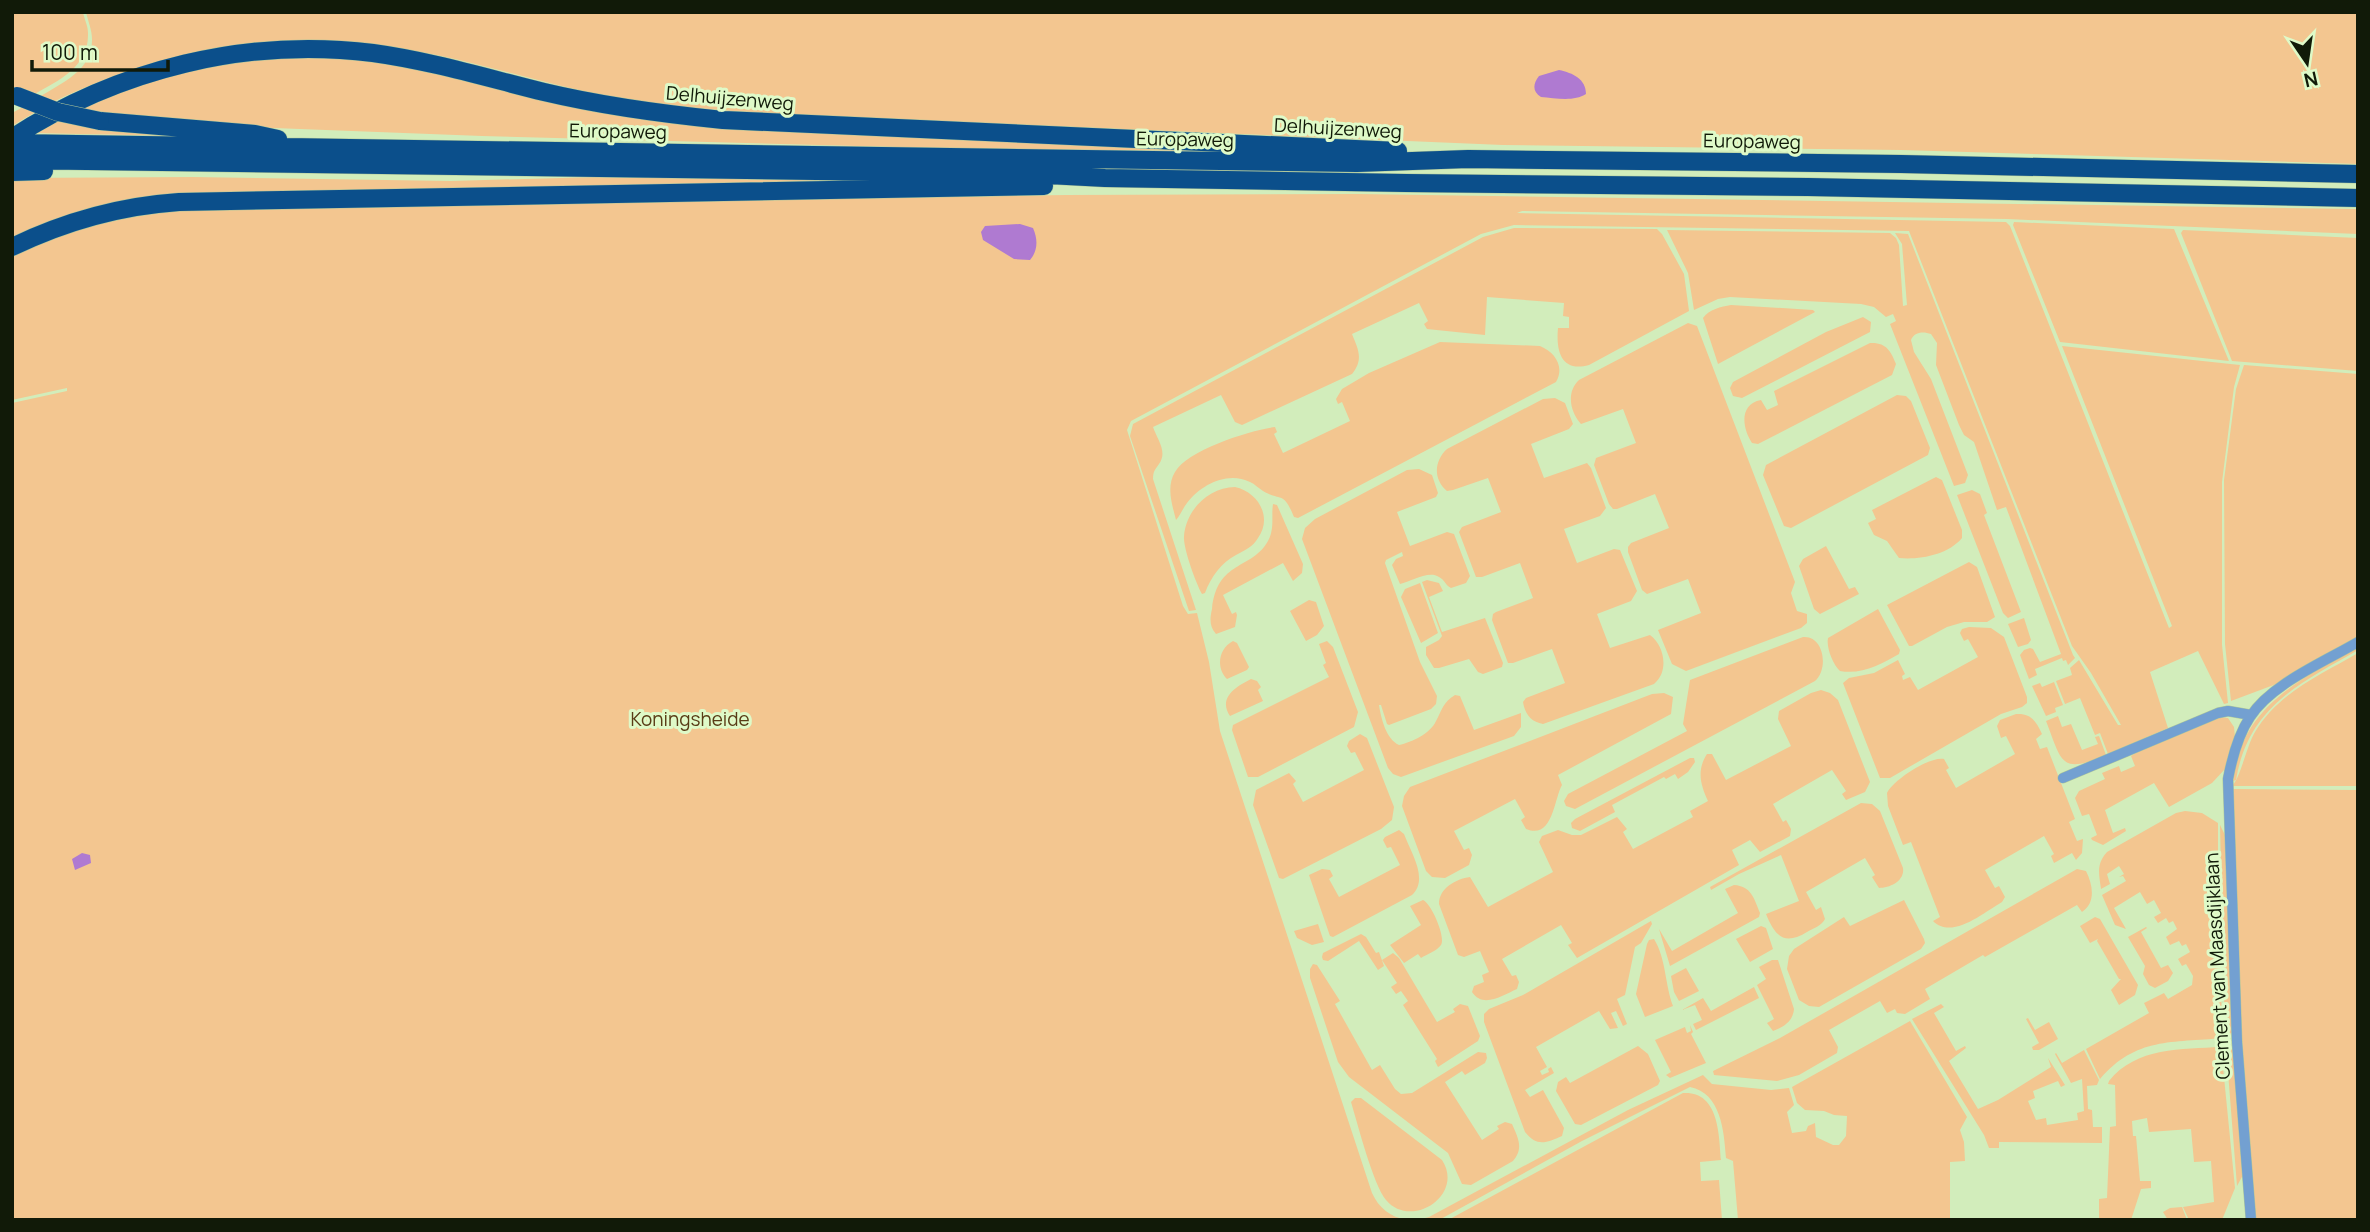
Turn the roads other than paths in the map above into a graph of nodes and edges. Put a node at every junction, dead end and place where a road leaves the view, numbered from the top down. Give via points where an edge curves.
1 (15, 94) edge
2 (12, 138) edge
3 (12, 144) edge
4 (326, 148) junction
5 (1468, 159) junction
6 (12, 160) edge
7 (151, 162) junction
8 (12, 172) edge
9 (2358, 174) edge
10 (1105, 178) junction
11 (2358, 198) edge
12 (12, 247) edge
13 (2358, 642) edge
14 (2251, 715) junction
15 (2063, 778) dead end
16 (2251, 1220) edge

1 - 4 highway, bridge via 58,112 100,121 256,134
2 - 5 highway, Delhuijzenweg via 96,92 157,71 228,55 318,49 397,57 582,100 710,119 1388,150
3 - 4 highway, Europaweg
4 - 5 highway, Europaweg via 1357,163
5 - 9 highway, Europaweg
6 - 7 highway, Europaweg
7 - 8 highway via 75,171
7 - 10 highway, Europaweg
10 - 11 highway, Europaweg
10 - 12 highway via 1051,186 179,202 87,217
13 - 14 street, Clement van Maasdijklaan via 2270,695
14 - 15 street via 2218,713
14 - 16 street, Clement van Maasdijklaan via 2231,763 2227,786 2237,1042

